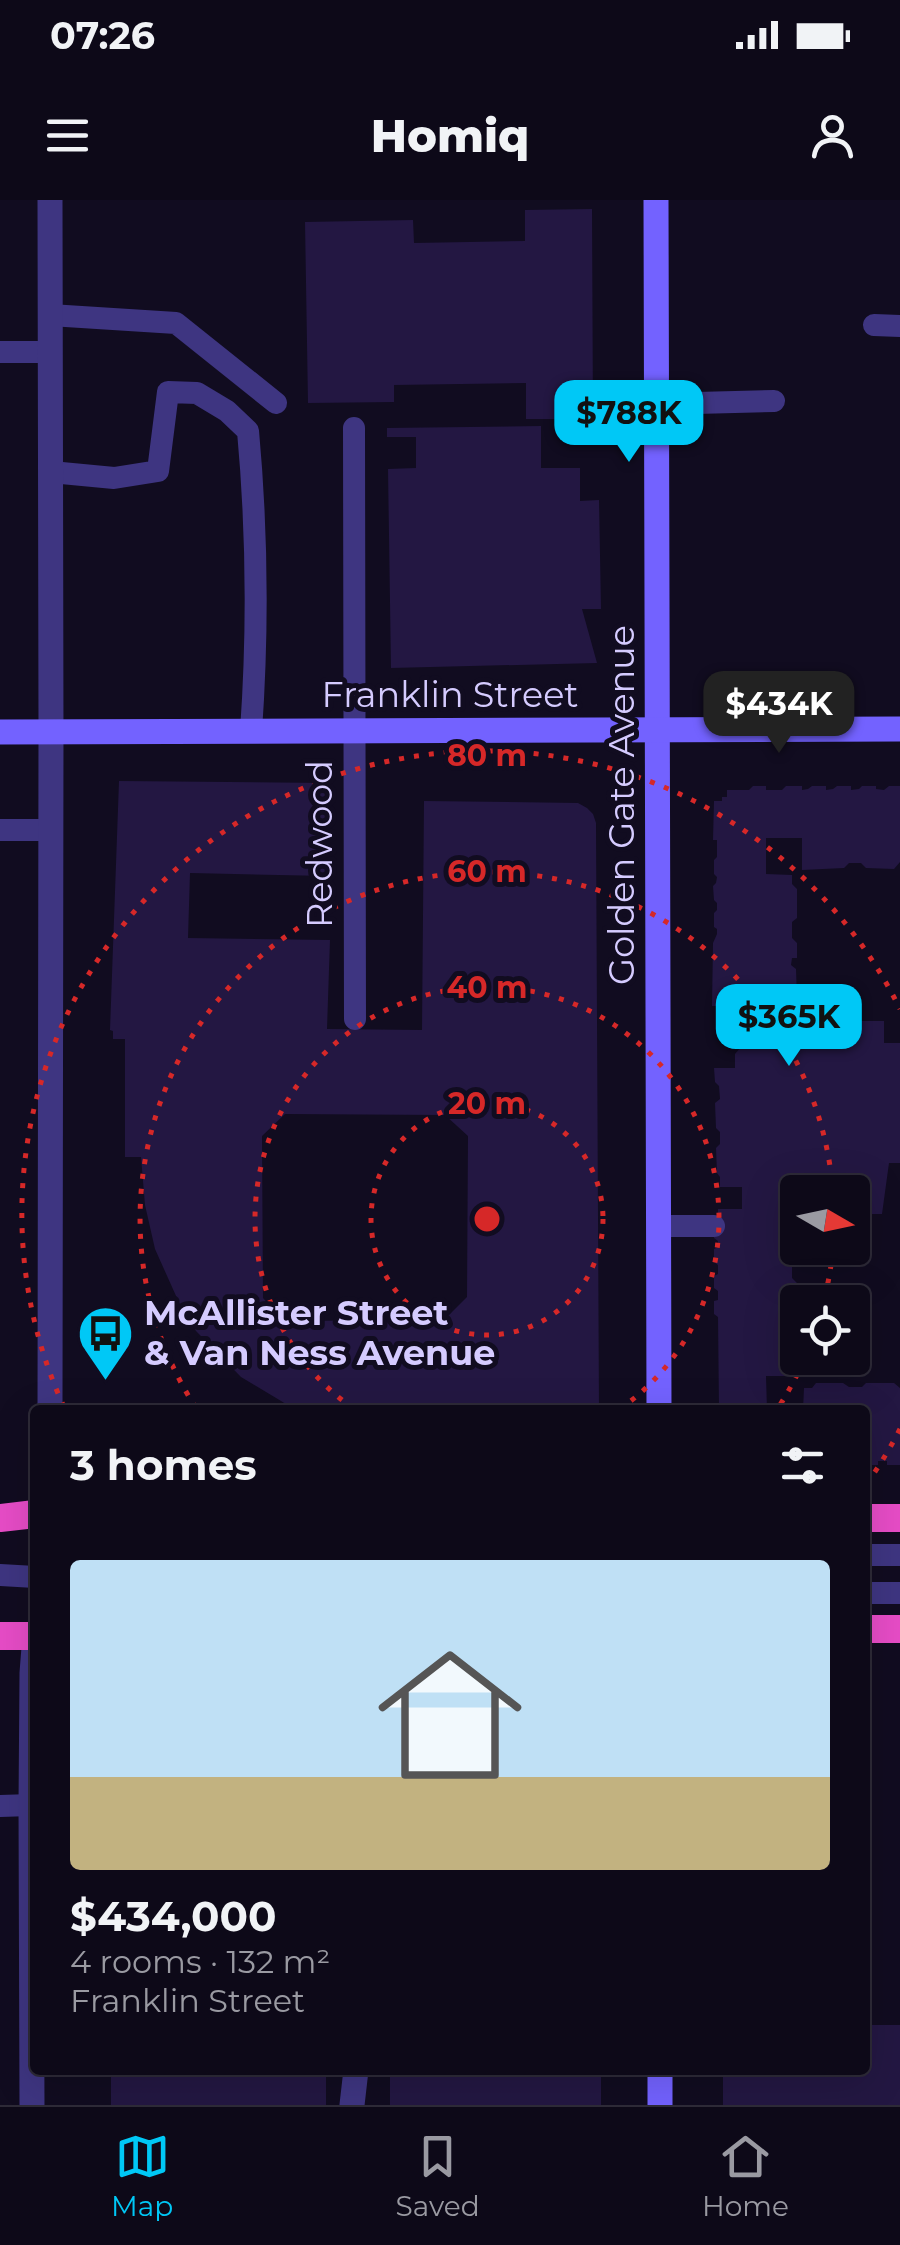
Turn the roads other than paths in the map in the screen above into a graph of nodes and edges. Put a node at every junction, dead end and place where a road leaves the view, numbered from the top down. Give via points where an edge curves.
1 (50, 200) edge
2 (656, 200) edge
3 (50, 314) junction
4 (874, 325) dead end
5 (900, 326) edge
6 (0, 352) edge
7 (51, 352) junction
8 (774, 401) dead end
9 (276, 403) dead end
10 (657, 404) junction
11 (354, 428) dead end
12 (51, 472) junction
13 (900, 728) edge
14 (658, 729) junction
15 (355, 730) junction
16 (251, 731) junction
17 (0, 732) edge
18 (50, 732) junction
19 (0, 830) edge
20 (50, 830) junction
21 (355, 1019) dead end
22 (658, 1226) junction
23 (714, 1226) dead end
24 (50, 1405) edge
25 (659, 1405) edge
26 (30, 1515) edge
27 (0, 1518) edge
28 (870, 1518) edge
29 (900, 1518) edge
30 (870, 1556) edge
31 (900, 1556) edge
32 (0, 1575) edge
33 (30, 1577) edge
34 (870, 1593) edge
35 (900, 1593) edge
36 (870, 1630) edge
37 (900, 1630) edge
38 (0, 1636) edge
39 (30, 1636) edge
40 (30, 1805) edge
41 (0, 1806) edge
42 (32, 2075) edge
43 (355, 2075) edge
44 (660, 2075) edge
45 (32, 2105) edge
46 (352, 2105) edge
47 (660, 2105) edge

1 - 3 street
2 - 10 main road, Golden Gate Avenue
3 - 7 street
3 - 9 lane via 176,323
4 - 5 lane
6 - 7 lane
7 - 12 street
8 - 10 lane
10 - 14 main road, Golden Gate Avenue
11 - 15 lane, Redwood
12 - 16 lane via 114,478 158,471 168,392 196,393 248,431
12 - 18 street
13 - 14 main road, Franklin Street
14 - 15 main road, Franklin Street
14 - 22 main road, Golden Gate Avenue
15 - 16 main road, Franklin Street
15 - 21 lane, Redwood
16 - 18 main road, Franklin Street
17 - 18 main road, Franklin Street
18 - 20 street
19 - 20 lane
20 - 24 street
22 - 23 lane
22 - 25 main road, Golden Gate Avenue
26 - 27 highway
28 - 29 highway
30 - 31 lane
32 - 33 lane
34 - 35 lane
36 - 37 highway
38 - 39 highway
40 - 41 lane
42 - 45 street
43 - 46 street
44 - 47 main road

